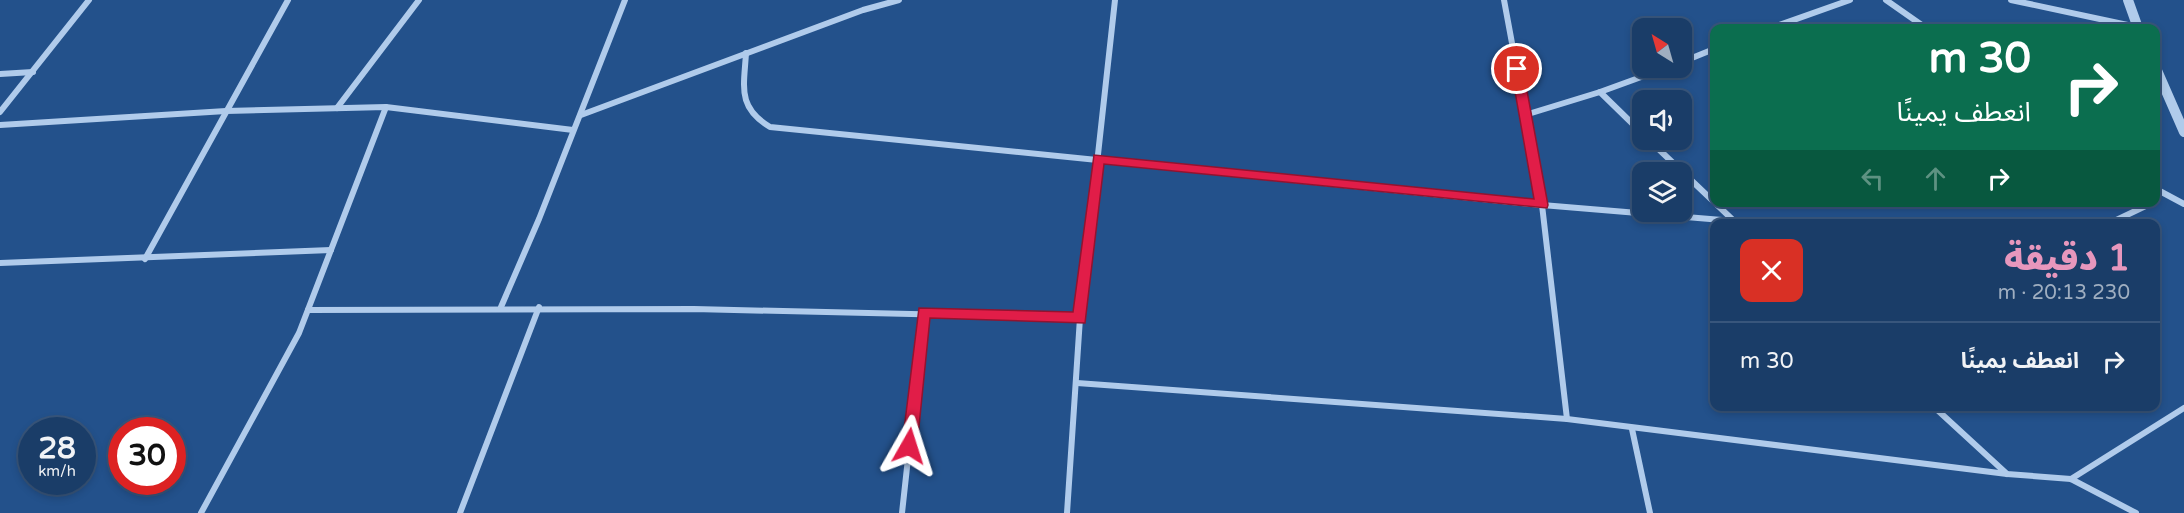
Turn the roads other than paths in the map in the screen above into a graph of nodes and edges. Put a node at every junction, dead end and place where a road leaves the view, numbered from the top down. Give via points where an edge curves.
1 (89, 0) edge
2 (288, 0) edge
3 (419, 0) edge
4 (625, 0) edge
5 (899, 0) edge
6 (1115, 0) edge
7 (1504, 0) edge
8 (1850, 0) edge
9 (1886, 0) edge
10 (2011, 0) edge
11 (2128, 0) edge
12 (1782, 24) edge
13 (1920, 24) edge
14 (2120, 24) edge
15 (2137, 24) edge
16 (1710, 51) edge
17 (746, 53) junction
18 (1692, 58) edge
19 (33, 72) junction
20 (0, 74) edge
21 (2160, 77) edge
22 (1638, 78) edge
23 (1600, 92) junction
24 (386, 107) junction
25 (337, 108) junction
26 (226, 111) junction
27 (0, 112) edge
28 (581, 115) junction
29 (1525, 115) junction
30 (1632, 123) edge
31 (0, 125) edge
32 (573, 130) junction
33 (2184, 132) edge
34 (1659, 150) edge
35 (1098, 159) junction
36 (2160, 192) edge
37 (2167, 196) junction
38 (1710, 198) edge
39 (2160, 200) edge
40 (2184, 204) edge
41 (1542, 205) junction
42 (1719, 207) edge
43 (2144, 207) edge
44 (1732, 219) edge
45 (2119, 219) edge
46 (1710, 220) edge
47 (331, 250) junction
48 (145, 260) junction
49 (0, 263) edge
50 (501, 307) junction
51 (539, 307) junction
52 (308, 310) junction
53 (924, 312) junction
54 (1080, 318) junction
55 (1077, 383) junction
56 (2184, 408) edge
57 (1938, 411) edge
58 (1566, 419) junction
59 (1632, 429) junction
60 (2007, 474) junction
61 (2071, 479) junction
62 (201, 513) edge
63 (460, 513) edge
64 (902, 513) edge
65 (1067, 513) edge
66 (1650, 513) edge
67 (2136, 513) edge

1 - 19 street
2 - 26 street
3 - 25 street
4 - 28 street
5 - 17 street
6 - 35 street
7 - 29 street
8 - 12 street
9 - 13 street
10 - 14 street
11 - 15 street
16 - 18 street
17 - 28 street
17 - 35 street via 747,109 754,119 770,127
19 - 20 street
19 - 27 street
21 - 33 street
22 - 23 street
23 - 29 street
23 - 30 street
24 - 25 street
24 - 32 street
24 - 47 street
25 - 26 street
26 - 31 street
26 - 48 street
28 - 32 street
29 - 41 street
32 - 50 street
34 - 38 street
35 - 41 street
35 - 54 street
36 - 37 street
37 - 39 street
37 - 40 street
41 - 46 street
41 - 58 street
42 - 44 street
43 - 45 street
47 - 48 street
47 - 52 street
48 - 49 street
50 - 51 street
50 - 52 street
51 - 53 street
51 - 63 street
52 - 62 street
53 - 54 street
53 - 64 street
54 - 55 street
55 - 58 street
55 - 65 street
56 - 61 street
57 - 60 street
58 - 59 street
59 - 60 street
59 - 66 street
60 - 61 street
61 - 67 street

